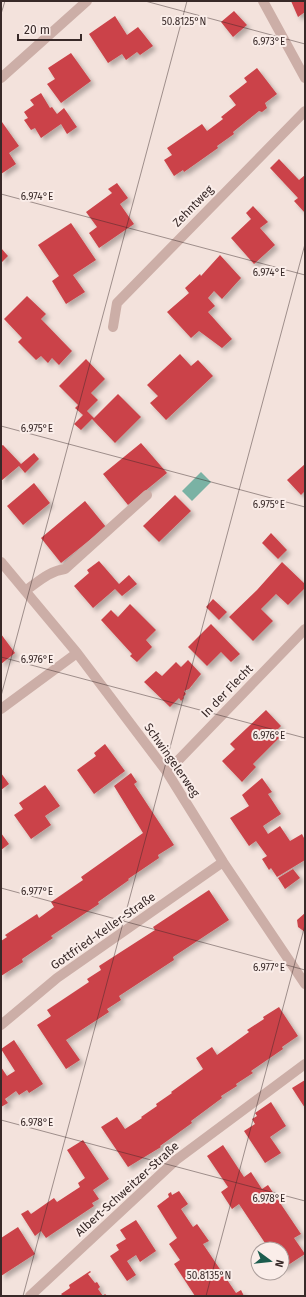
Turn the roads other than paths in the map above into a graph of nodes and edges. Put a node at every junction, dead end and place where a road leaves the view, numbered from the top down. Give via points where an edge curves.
1 (87, 1) edge
2 (263, 1) edge
3 (1, 78) edge
4 (305, 78) edge
5 (305, 111) edge
6 (113, 327) dead end
7 (147, 495) dead end
8 (1, 562) edge
9 (25, 591) junction
10 (305, 628) edge
11 (77, 653) junction
12 (1, 709) edge
13 (167, 772) junction
14 (223, 862) junction
15 (305, 984) edge
16 (1, 1025) edge
17 (305, 1064) edge
18 (30, 1296) edge

1 - 3 street
2 - 4 street
5 - 6 street, Zehntweg via 117,303
7 - 9 street via 65,569 47,574
8 - 9 street, Schwingelerweg
9 - 11 street, Schwingelerweg
10 - 13 street, In der Flecht
11 - 12 street
11 - 13 street, Schwingelerweg
13 - 14 street, Schwingelerweg
14 - 15 street, Schwingelerweg
14 - 16 street, Gottfried-Keller-Straße via 57,978
17 - 18 street, Albert-Schweitzer-Straße via 176,1160

